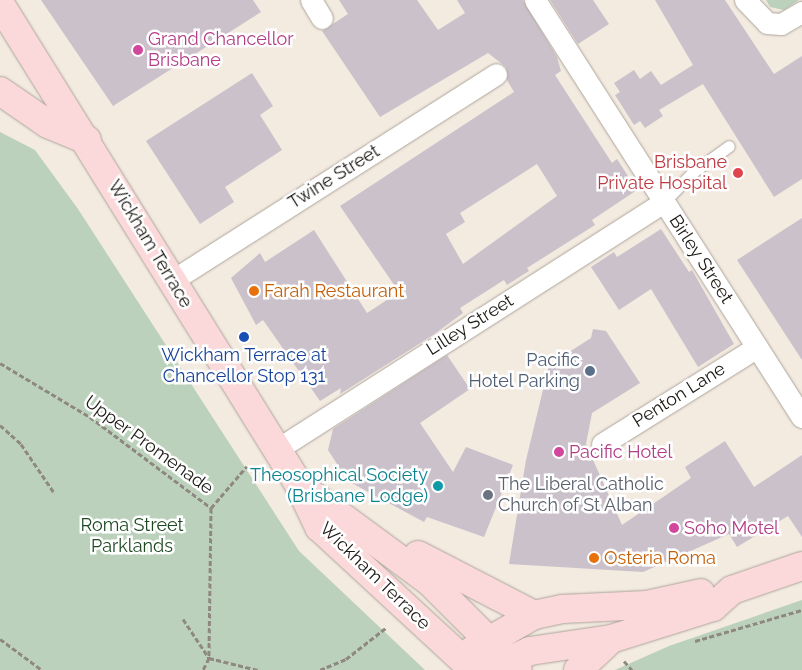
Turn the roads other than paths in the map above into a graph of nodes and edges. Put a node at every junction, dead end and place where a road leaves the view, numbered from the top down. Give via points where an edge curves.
1 (311, 0) edge
2 (535, 0) edge
3 (745, 0) edge
4 (0, 4) edge
5 (802, 12) edge
6 (322, 18) dead end
7 (496, 74) dead end
8 (0, 91) edge
9 (87, 140) junction
10 (729, 146) dead end
11 (664, 202) junction
12 (173, 280) junction
13 (757, 347) junction
14 (802, 417) edge
15 (602, 444) dead end
16 (276, 450) junction
17 (299, 486) junction
18 (380, 542) junction
19 (802, 566) edge
20 (732, 590) junction
21 (534, 615) junction
22 (611, 638) junction
23 (489, 641) junction
24 (468, 664) edge
25 (505, 667) edge
26 (578, 670) edge

1 - 6 street
2 - 11 street, Birley Street
3 - 5 street via 767,24 781,24
4 - 9 street, Wickham Terrace
7 - 12 street, Twine Street
8 - 9 street via 48,124
9 - 12 street, Wickham Terrace
10 - 11 lane via 693,172
11 - 13 street, Birley Street
11 - 16 street, Lilley Street
12 - 16 street, Wickham Terrace
13 - 14 street, Birley Street
13 - 15 street, Penton Lane
16 - 17 street, Wickham Terrace
17 - 18 street, Wickham Terrace
17 - 24 street, Wickham Terrace via 319,527
18 - 21 street via 404,546 451,576
18 - 23 street, Wickham Terrace via 430,582
19 - 20 street, Wickham Terrace
20 - 21 street, Wickham Terrace via 712,590 647,605 562,609
20 - 22 street, Wickham Terrace via 713,607
21 - 23 street, Wickham Terrace
22 - 25 street, Wickham Terrace via 530,651
22 - 26 street
23 - 24 street, Wickham Terrace
23 - 25 street, Wickham Terrace

